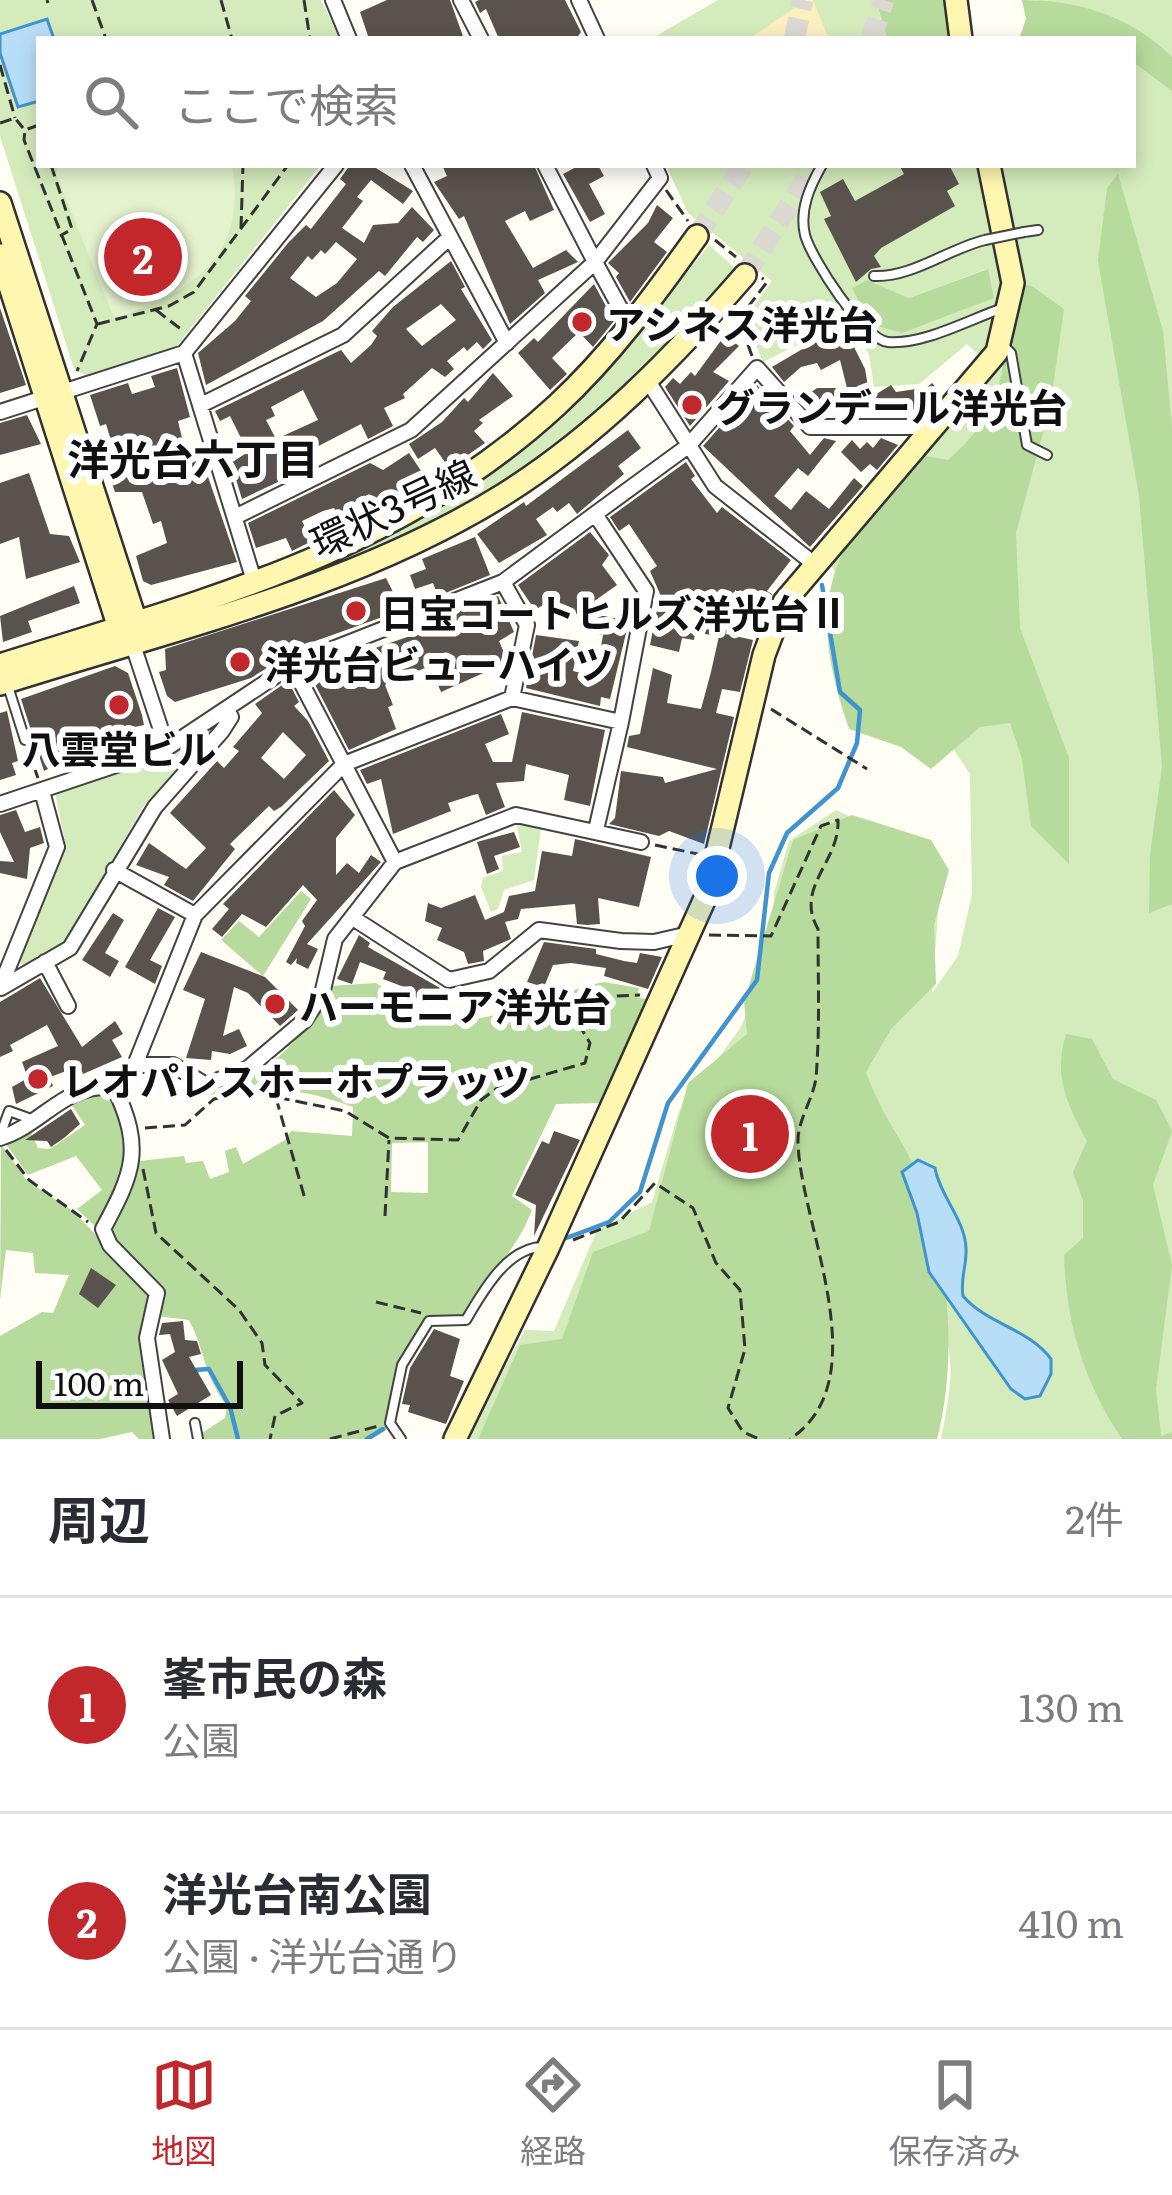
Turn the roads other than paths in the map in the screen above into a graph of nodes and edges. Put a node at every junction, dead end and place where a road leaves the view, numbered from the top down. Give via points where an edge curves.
1 (333, 0) edge
2 (461, 0) edge
3 (579, 0) edge
4 (956, 0) edge
5 (348, 36) edge
6 (479, 36) edge
7 (596, 36) edge
8 (961, 36) edge
9 (334, 168) edge
10 (414, 168) edge
11 (547, 168) edge
12 (821, 168) edge
13 (990, 168) edge
14 (657, 172) edge
15 (0, 203) edge
16 (1038, 230) dead end
17 (697, 236) tunnel mouth
18 (450, 237) junction
19 (0, 255) edge
20 (595, 262) junction
21 (745, 275) tunnel mouth
22 (874, 276) dead end
23 (1010, 305) junction
24 (631, 328) junction
25 (1000, 342) junction
26 (507, 344) junction
27 (184, 353) junction
28 (648, 381) junction
29 (60, 389) junction
30 (201, 405) junction
31 (0, 412) edge
32 (935, 427) junction
33 (688, 446) junction
34 (1047, 455) dead end
35 (595, 514) junction
36 (235, 517) junction
37 (813, 562) junction
38 (503, 581) junction
39 (255, 584) junction
40 (129, 631) junction
41 (292, 665) junction
42 (1, 672) edge
43 (512, 698) junction
44 (226, 711) junction
45 (620, 722) junction
46 (25, 740) dead end
47 (167, 748) junction
48 (344, 764) junction
49 (42, 791) junction
50 (0, 805) edge
51 (596, 830) junction
52 (641, 842) road end
53 (395, 862) junction
54 (114, 870) junction
55 (195, 915) junction
56 (353, 918) junction
57 (689, 934) junction
58 (45, 962) junction
59 (0, 988) edge
60 (68, 1006) dead end
61 (135, 1065) junction
62 (114, 1088) junction
63 (35, 1120) junction
64 (0, 1138) edge
65 (548, 1248) junction
66 (195, 1423) dead end
67 (163, 1439) edge
68 (198, 1439) edge
69 (400, 1439) edge
70 (455, 1439) edge

1 - 5 street
2 - 6 street
3 - 7 street
4 - 8 street
9 - 27 street
10 - 18 street
11 - 20 street
12 - 23 lane via 805,206 806,238 867,332 907,340
13 - 23 street via 1013,283
14 - 20 street
15 - 29 street
16 - 22 lane, bridge via 925,259 897,277
17 - 24 street, 環状3号線
18 - 26 street
18 - 30 street via 343,335
19 - 29 street
20 - 24 street
20 - 26 street
21 - 28 street, 環状3号線
23 - 25 street
24 - 39 street, 環状3号線 via 560,402 461,481 396,523
25 - 32 street
25 - 34 lane via 1011,353 1027,445
26 - 36 street via 411,430
27 - 29 street
27 - 30 street
28 - 33 street
28 - 40 street, 環状3号線 via 555,459 455,522 358,567
29 - 31 street
29 - 40 street
30 - 36 street
32 - 33 street via 810,427 757,368
32 - 37 street
33 - 35 street
33 - 37 street via 715,486
35 - 38 street
35 - 45 street via 646,591
36 - 39 street
37 - 57 street via 773,626
38 - 41 street
38 - 43 street via 527,625
39 - 40 street, 環状3号線
40 - 42 street, 環状3号線
40 - 47 street
41 - 44 street
41 - 48 street
42 - 46 lane
43 - 45 street
43 - 48 street
44 - 47 street
44 - 54 street via 231,717 222,730 155,807
45 - 51 street
47 - 49 street
48 - 53 street
48 - 55 street
49 - 50 street
49 - 59 street via 57,847
51 - 52 street
51 - 53 street via 516,815
53 - 56 street
54 - 55 street
54 - 58 street via 70,948
55 - 61 street
56 - 57 street via 449,980 489,971 539,930 654,942
56 - 61 street via 335,938 322,994 305,1020 247,1069 206,1085 172,1065
57 - 65 street
58 - 59 street
58 - 60 street
61 - 62 street
62 - 63 street via 71,1091
62 - 67 street via 133,1172 103,1229 158,1293 147,1338
63 - 64 street
63 - 64 lane via 8,1111
65 - 69 lane via 525,1250 488,1283 466,1320 429,1321 402,1365 390,1423
65 - 70 street
66 - 68 lane

